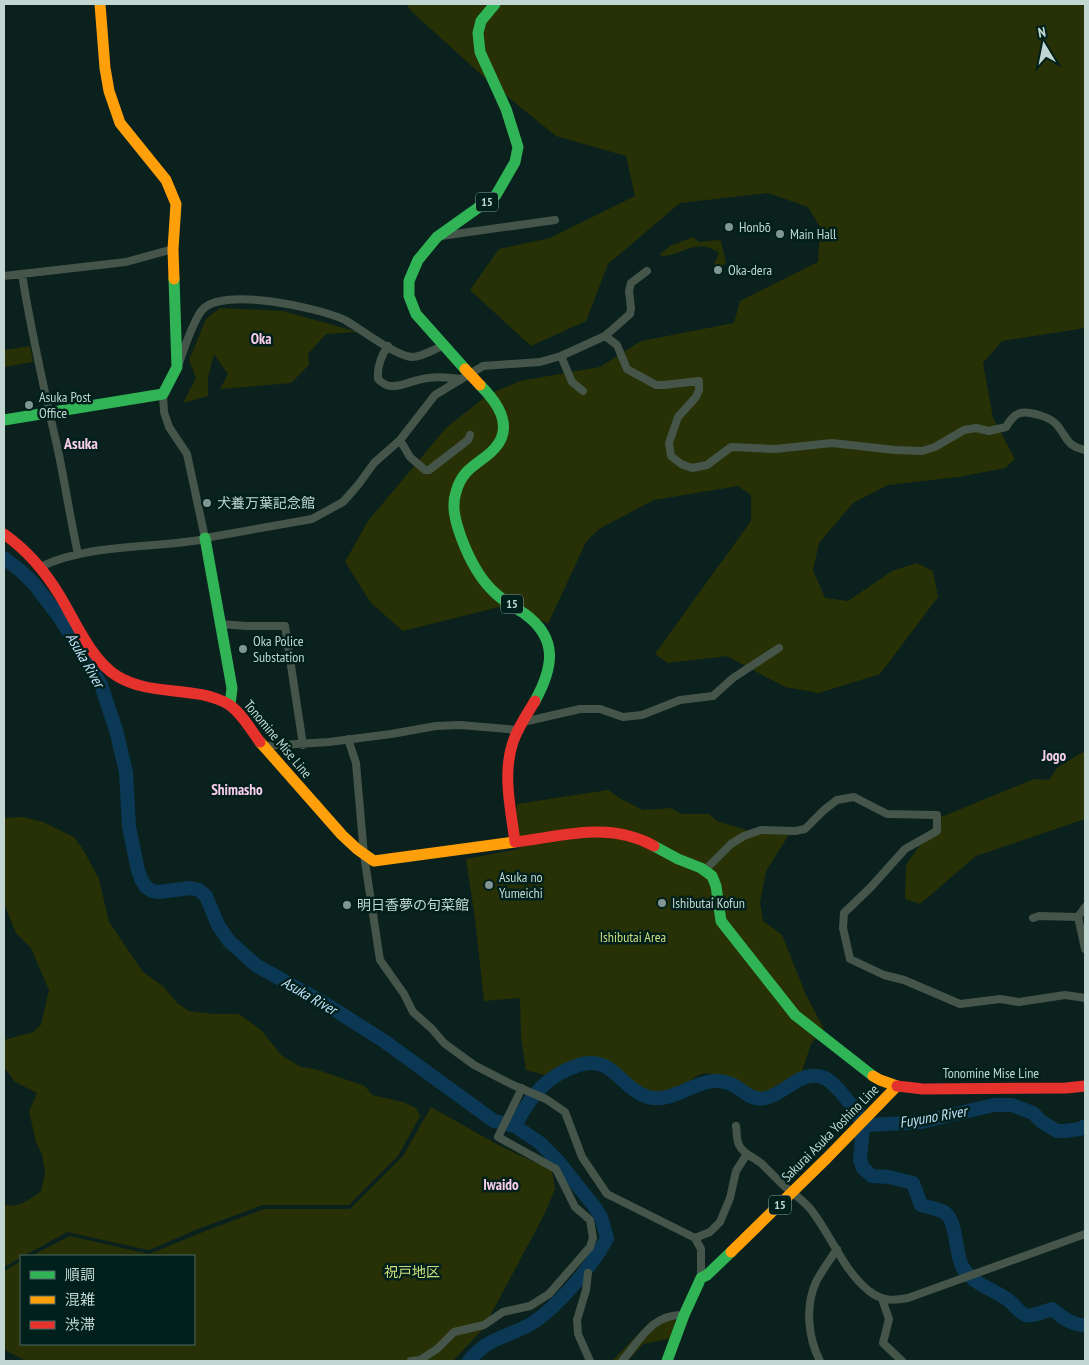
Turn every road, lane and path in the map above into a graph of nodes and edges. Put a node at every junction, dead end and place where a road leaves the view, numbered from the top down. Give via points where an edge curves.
1 (100, 4) edge
2 (495, 4) edge
3 (556, 220) dead end
4 (437, 237) junction
5 (173, 249) junction
6 (647, 271) dead end
7 (22, 274) junction
8 (4, 276) edge
9 (605, 336) junction
10 (444, 345) junction
11 (388, 346) junction
12 (561, 356) junction
13 (177, 367) junction
14 (463, 374) junction
15 (583, 392) dead end
16 (163, 394) junction
17 (48, 413) junction
18 (4, 420) edge
19 (470, 435) dead end
20 (400, 440) junction
21 (1085, 450) edge
22 (4, 534) edge
23 (206, 538) junction
24 (78, 554) junction
25 (40, 568) junction
26 (220, 624) junction
27 (779, 648) dead end
28 (230, 705) junction
29 (521, 726) junction
30 (348, 738) junction
31 (303, 745) junction
32 (264, 746) junction
33 (516, 842) junction
34 (364, 855) junction
35 (705, 870) junction
36 (1085, 907) edge
37 (1078, 917) junction
38 (1033, 918) dead end
39 (1085, 949) edge
40 (1085, 998) edge
41 (1085, 1080) edge
42 (897, 1086) junction
43 (1085, 1086) edge
44 (522, 1088) junction
45 (1066, 1088) junction
46 (736, 1126) dead end
47 (747, 1154) junction
48 (793, 1192) junction
49 (1085, 1234) edge
50 (695, 1238) junction
51 (837, 1249) junction
52 (588, 1273) dead end
53 (701, 1278) junction
54 (882, 1299) junction
55 (684, 1315) junction
56 (417, 1361) edge
57 (590, 1361) edge
58 (622, 1361) edge
59 (667, 1361) edge
60 (820, 1361) edge
61 (902, 1361) edge

1 - 5 main road via 105,68 120,123 166,180 176,204
2 - 4 main road, 15 via 481,21 478,33 480,52 518,147 515,162 496,195
3 - 4 street
4 - 10 main road, 15 via 418,260 409,281 409,296 416,314
5 - 7 street via 126,262
5 - 13 main road
6 - 9 street via 631,283 630,314
7 - 8 street
7 - 17 street
9 - 12 street
9 - 21 street via 617,346 627,369 656,385 699,381 696,397 678,417 669,443 672,456 692,468 707,465 731,448 775,449 832,443 922,451 935,448 964,430 989,431 1006,427 1020,413 1043,416 1056,423 1066,441
10 - 11 street via 412,357
10 - 14 main road, 15
11 - 13 street via 326,313 268,300 228,301 210,304 202,311
11 - 14 street via 382,354 377,373 382,384 389,387 420,379
12 - 14 street via 540,362 483,366
12 - 15 street via 572,382
13 - 16 main road
14 - 20 street via 434,395
14 - 29 main road, 15, bridge via 480,385 499,406 503,427 495,448 460,479 454,515 466,548 494,591 530,617 549,644 547,678
16 - 17 main road
16 - 23 street via 169,427 187,454
17 - 18 main road
17 - 24 street
19 - 20 street via 468,440 429,470 410,457
20 - 23 street via 374,463 344,502 312,519
22 - 25 main road, Tonomine Mise Line via 17,541
23 - 24 street via 180,544
23 - 26 main road
24 - 25 street
25 - 28 main road, Tonomine Mise Line via 105,665 120,680 140,687 202,693
26 - 28 main road via 232,688
26 - 31 street via 286,626
27 - 29 street via 733,678 713,696 680,700 642,715 622,717 600,709 580,709
28 - 32 main road, Tonomine Mise Line
29 - 30 street via 436,726
29 - 33 main road, 15 via 509,754
30 - 31 street
30 - 34 street via 356,763
31 - 32 street
32 - 34 main road, Tonomine Mise Line via 353,847
33 - 34 main road, Tonomine Mise Line via 382,861 374,861
33 - 35 main road via 620,832
34 - 44 street via 380,960 413,1012 444,1043 474,1065
35 - 40 street via 731,844 744,836 761,830 805,829 837,800 854,797 887,814 936,815 938,831 905,848 844,913 843,928 850,959 960,1004 1000,999 1019,1002 1065,996
35 - 42 main road, Sakurai Asuka Yoshino Line via 716,884 717,908 724,925 786,1005 804,1024 870,1074
36 - 37 street
37 - 38 street
37 - 39 street
41 - 45 street
42 - 45 main road, Tonomine Mise Line via 923,1089
42 - 48 main road, Sakurai Asuka Yoshino Line / 15
43 - 45 main road, Tonomine Mise Line
44 - 50 street via 565,1112 582,1157 607,1194
44 - 56 street via 498,1137 556,1169 575,1207 590,1220 593,1238 590,1246 549,1294 530,1306 503,1312 484,1325 454,1332 437,1349
46 - 47 street via 738,1144
47 - 48 street
47 - 50 street via 736,1171 720,1222 710,1232
48 - 51 street via 812,1211
48 - 53 main road, Sakurai Asuka Yoshino Line / 15
49 - 54 street via 908,1298
50 - 53 street via 700,1249
51 - 54 street via 845,1266
51 - 60 street via 812,1294 809,1323 812,1345
52 - 57 street via 577,1327
53 - 55 main road, Sakurai Asuka Yoshino Line / 15
54 - 61 street via 889,1320 884,1343
55 - 58 street via 673,1314 656,1321
55 - 59 main road, Sakurai Asuka Yoshino Line / 15

